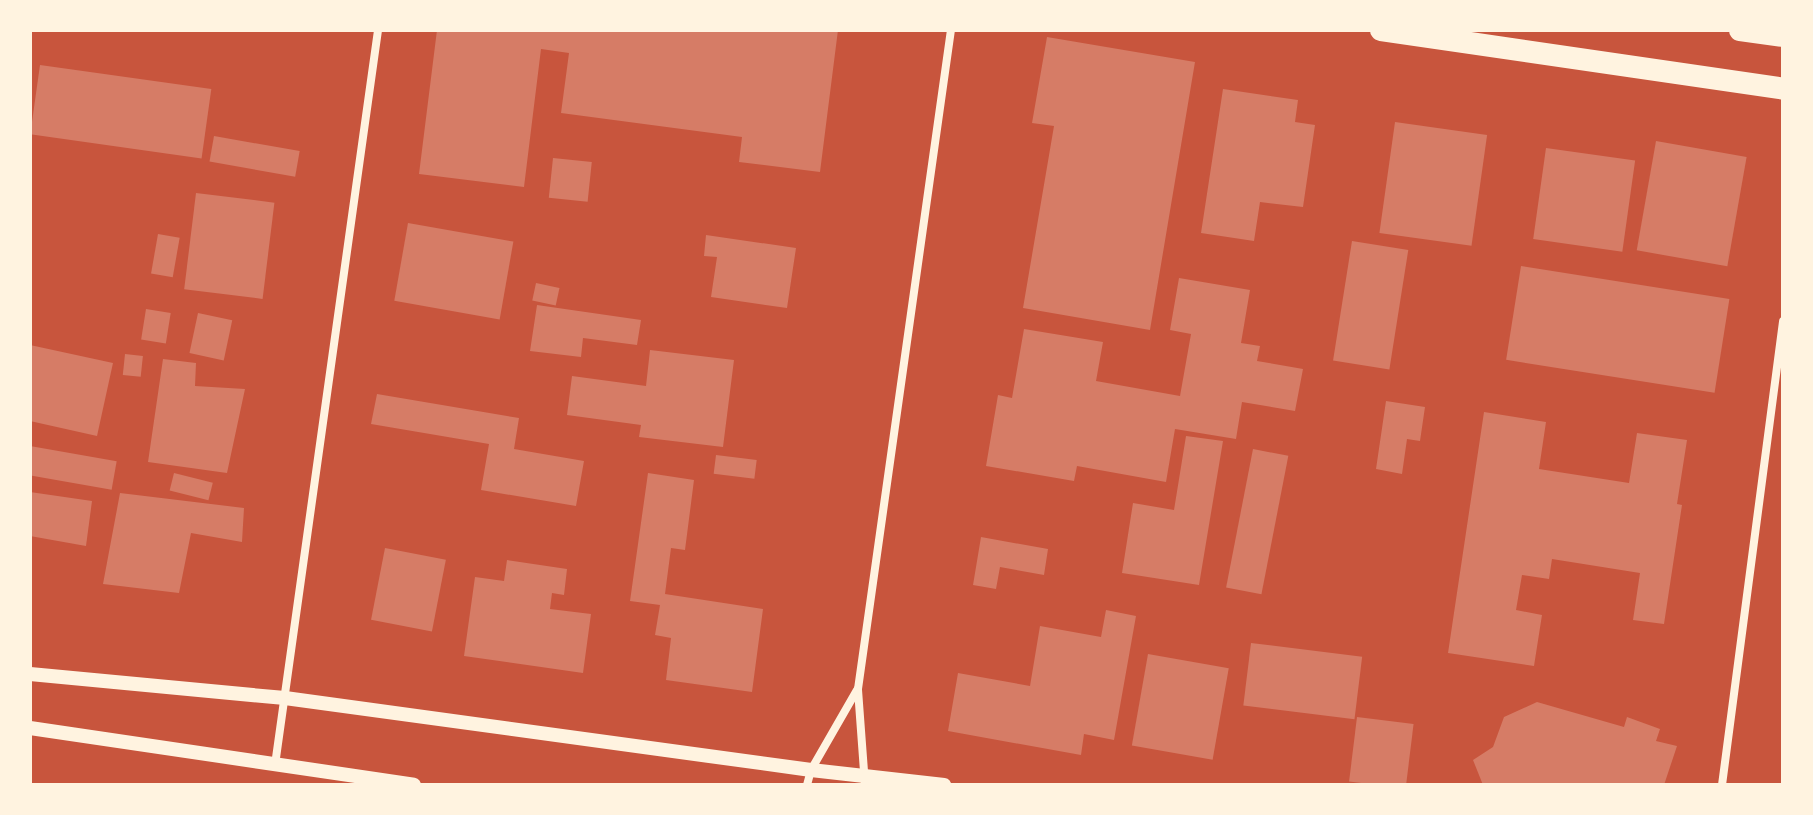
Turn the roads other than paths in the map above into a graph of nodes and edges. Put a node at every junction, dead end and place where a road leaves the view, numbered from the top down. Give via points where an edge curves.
1 (378, 30) edge
2 (951, 30) edge
3 (1381, 30) edge
4 (1740, 30) edge
5 (1783, 36) edge
6 (1783, 89) edge
7 (1783, 321) edge
8 (30, 674) edge
9 (858, 689) junction
10 (285, 698) junction
11 (30, 728) edge
12 (275, 765) junction
13 (809, 778) edge
14 (866, 781) edge
15 (414, 785) edge
16 (944, 785) edge
17 (1722, 785) edge

1 - 10 street
2 - 9 street
3 - 6 highway
4 - 5 highway
7 - 17 street
8 - 10 street
9 - 13 street
9 - 14 street
10 - 12 street
10 - 13 street
11 - 12 street
12 - 15 street
13 - 14 street
14 - 16 street

